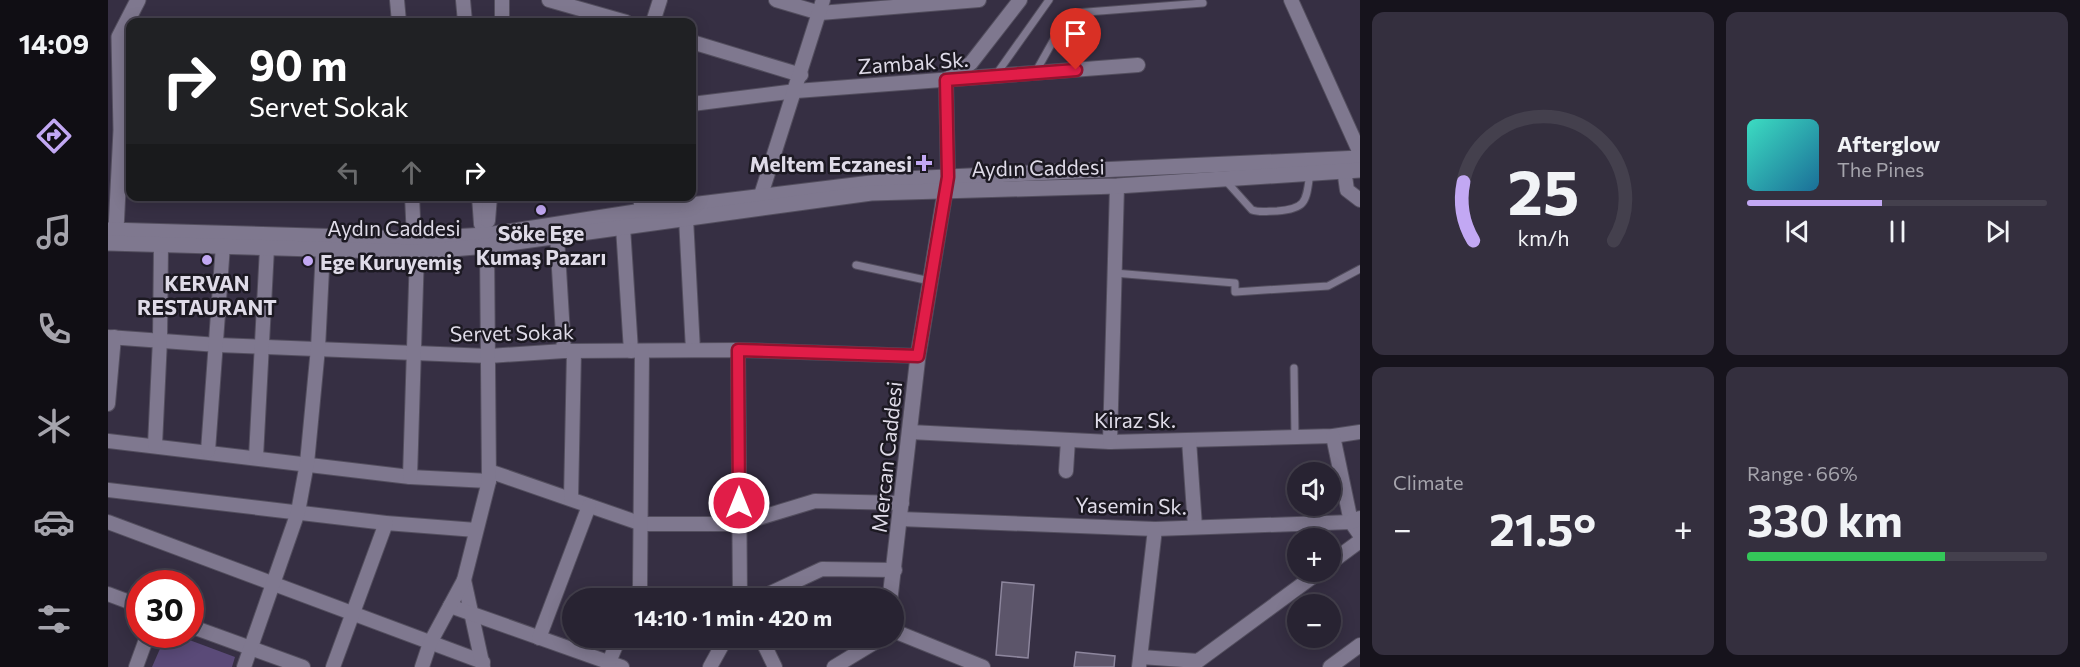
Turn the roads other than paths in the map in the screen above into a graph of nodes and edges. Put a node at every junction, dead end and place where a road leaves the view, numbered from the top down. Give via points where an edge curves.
1 (138, 0) edge
2 (397, 0) edge
3 (463, 0) edge
4 (502, 0) edge
5 (549, 0) edge
6 (660, 0) edge
7 (776, 0) edge
8 (979, 0) edge
9 (1020, 0) edge
10 (1049, 0) edge
11 (1291, 0) edge
12 (1203, 3) dead end
13 (822, 6) edge
14 (128, 18) edge
15 (399, 18) edge
16 (465, 18) edge
17 (502, 18) edge
18 (612, 18) edge
19 (654, 18) edge
20 (126, 22) edge
21 (696, 43) edge
22 (1138, 65) dead end
23 (1035, 73) junction
24 (119, 74) edge
25 (801, 75) junction
26 (995, 76) junction
27 (946, 80) junction
28 (796, 92) junction
29 (696, 104) edge
30 (1360, 153) edge
31 (120, 158) edge
32 (1360, 158) edge
33 (1343, 165) junction
34 (1360, 170) edge
35 (1310, 173) junction
36 (1225, 179) junction
37 (946, 184) junction
38 (1117, 186) junction
39 (760, 195) junction
40 (696, 199) edge
41 (1360, 200) edge
42 (412, 201) edge
43 (479, 201) edge
44 (490, 201) edge
45 (670, 201) edge
46 (640, 203) edge
47 (686, 218) junction
48 (623, 227) junction
49 (111, 234) edge
50 (557, 236) junction
51 (487, 241) junction
52 (223, 244) junction
53 (161, 245) junction
54 (416, 246) junction
55 (267, 248) junction
56 (323, 249) junction
57 (856, 265) dead end
58 (1360, 270) edge
59 (1114, 273) junction
60 (930, 281) junction
61 (111, 337) edge
62 (160, 339) junction
63 (218, 345) junction
64 (263, 346) junction
65 (318, 348) junction
66 (693, 350) junction
67 (738, 350) junction
68 (569, 351) junction
69 (637, 351) junction
70 (413, 354) junction
71 (489, 356) junction
72 (918, 356) junction
73 (1294, 368) dead end
74 (108, 401) edge
75 (910, 432) junction
76 (1360, 432) edge
77 (1333, 436) junction
78 (1295, 437) junction
79 (1068, 440) junction
80 (1189, 440) junction
81 (108, 441) edge
82 (1110, 442) junction
83 (155, 445) junction
84 (208, 451) junction
85 (256, 457) junction
86 (307, 463) junction
87 (1066, 471) dead end
88 (489, 476) junction
89 (410, 477) junction
90 (108, 490) edge
91 (571, 499) junction
92 (902, 503) junction
93 (589, 506) junction
94 (298, 512) junction
95 (900, 519) junction
96 (1356, 520) edge
97 (108, 522) edge
98 (386, 523) junction
99 (642, 524) junction
100 (739, 524) junction
101 (1195, 528) junction
102 (1155, 529) junction
103 (476, 530) junction
104 (1360, 535) edge
105 (1360, 541) edge
106 (1341, 555) edge
107 (895, 570) junction
108 (464, 580) junction
109 (1305, 582) edge
110 (273, 585) junction
111 (640, 588) edge
112 (740, 588) edge
113 (781, 588) edge
114 (892, 588) edge
115 (108, 594) edge
116 (126, 601) edge
117 (450, 606) junction
118 (471, 614) junction
119 (352, 615) junction
120 (204, 631) edge
121 (904, 635) edge
122 (539, 638) junction
123 (430, 643) junction
124 (1360, 645) edge
125 (143, 648) edge
126 (251, 648) junction
127 (618, 648) edge
128 (720, 648) edge
129 (766, 648) edge
130 (865, 648) edge
131 (1140, 662) edge
132 (616, 664) edge
133 (483, 665) edge
134 (136, 667) edge
135 (244, 667) edge
136 (303, 667) edge
137 (333, 667) edge
138 (422, 667) edge
139 (710, 667) edge
140 (776, 667) edge
141 (834, 667) edge
142 (983, 667) edge
143 (1330, 667) edge

1 - 14 main road
2 - 15 street
3 - 16 street
4 - 17 street
5 - 18 street
6 - 19 street
7 - 13 street
8 - 13 street
9 - 27 street via 970,63
10 - 26 lane
11 - 30 street
12 - 23 lane via 1074,13 1062,25
13 - 25 street
20 - 24 main road via 118,37
21 - 25 street
22 - 23 street, Zambak Sk.
23 - 26 street, Zambak Sk.
24 - 31 main road
25 - 28 street
26 - 27 street, Zambak Sk.
27 - 28 street, Zambak Sk.
27 - 37 street
28 - 29 street, Zambak Sk.
28 - 39 street
31 - 49 main road
32 - 33 main road, Aydın Caddesi
33 - 34 main road, Aydın Caddesi
33 - 35 main road, Aydın Caddesi
33 - 37 main road, Aydın Caddesi
33 - 41 street via 1347,190
35 - 36 main road, Aydın Caddesi
35 - 36 lane via 1307,195 1296,210 1252,210
36 - 38 main road, Aydın Caddesi
37 - 38 main road, Aydın Caddesi
37 - 39 main road, Aydın Caddesi via 904,179
37 - 47 main road, Aydın Caddesi
37 - 60 main road, Mercan Caddesi
38 - 59 street
39 - 40 main road, Aydın Caddesi
42 - 54 street
43 - 51 street
44 - 51 street
45 - 46 main road, Aydın Caddesi
46 - 51 main road, Aydın Caddesi
47 - 48 main road, Aydın Caddesi
47 - 66 street
48 - 50 main road, Aydın Caddesi
48 - 69 street
49 - 53 main road, Aydın Caddesi
49 - 54 main road, Aydın Caddesi
50 - 51 main road, Aydın Caddesi
50 - 68 street
51 - 54 main road, Aydın Caddesi
51 - 71 street
52 - 53 main road, Aydın Caddesi
52 - 55 main road, Aydın Caddesi
52 - 63 street
53 - 62 street
54 - 56 main road, Aydın Caddesi
54 - 70 street
55 - 56 main road, Aydın Caddesi
55 - 64 street
56 - 65 street
57 - 60 lane
58 - 59 lane via 1328,286 1235,292 1235,283
59 - 82 street
60 - 72 main road, Mercan Caddesi
61 - 62 street, Servet Sokak
61 - 74 street
62 - 63 street, Servet Sokak
62 - 83 street
63 - 64 street, Servet Sokak
63 - 84 street
64 - 65 street, Servet Sokak
64 - 85 street
65 - 70 street, Servet Sokak
65 - 86 street
66 - 67 street, Servet Sokak
66 - 69 street, Servet Sokak
67 - 72 street, Servet Sokak
67 - 100 street
68 - 69 street, Servet Sokak
68 - 71 street, Servet Sokak
68 - 91 street
69 - 99 street
70 - 71 street, Servet Sokak
70 - 89 street
71 - 88 street
72 - 75 main road, Mercan Caddesi
73 - 78 lane
75 - 79 street, Kiraz Sk.
75 - 92 main road, Mercan Caddesi
76 - 77 street, Kiraz Sk.
77 - 78 street, Kiraz Sk.
77 - 96 street
78 - 80 street, Kiraz Sk.
79 - 82 street, Kiraz Sk.
79 - 87 street
80 - 82 street, Kiraz Sk.
80 - 101 street
81 - 83 street
83 - 84 street
84 - 85 street
85 - 86 street
86 - 89 street
86 - 94 street
88 - 89 street
88 - 91 street
88 - 103 street
90 - 94 street
91 - 93 street
92 - 95 main road, Mercan Caddesi
92 - 100 street via 814,501
93 - 99 street
93 - 122 street
94 - 98 street
94 - 110 street
95 - 102 street, Yasemin Sk.
95 - 107 main road, Mercan Caddesi
96 - 101 street, Yasemin Sk.
96 - 104 street
97 - 110 street
98 - 103 street
98 - 119 street
99 - 100 street
99 - 111 street
100 - 112 street
101 - 102 street, Yasemin Sk.
102 - 131 street
103 - 108 street
105 - 106 street
107 - 113 street via 822,569
107 - 114 main road, Mercan Caddesi
108 - 117 street
108 - 118 street
109 - 131 street via 1198,661
110 - 119 street
110 - 126 street
115 - 116 street
117 - 118 street
117 - 123 street
118 - 122 street
118 - 133 street
119 - 123 street
119 - 137 street
120 - 126 street
121 - 142 street
122 - 132 street
123 - 133 street
123 - 138 street
124 - 143 street
125 - 134 street
126 - 135 street
126 - 136 street
127 - 132 street
128 - 139 street
129 - 140 street
130 - 141 street

